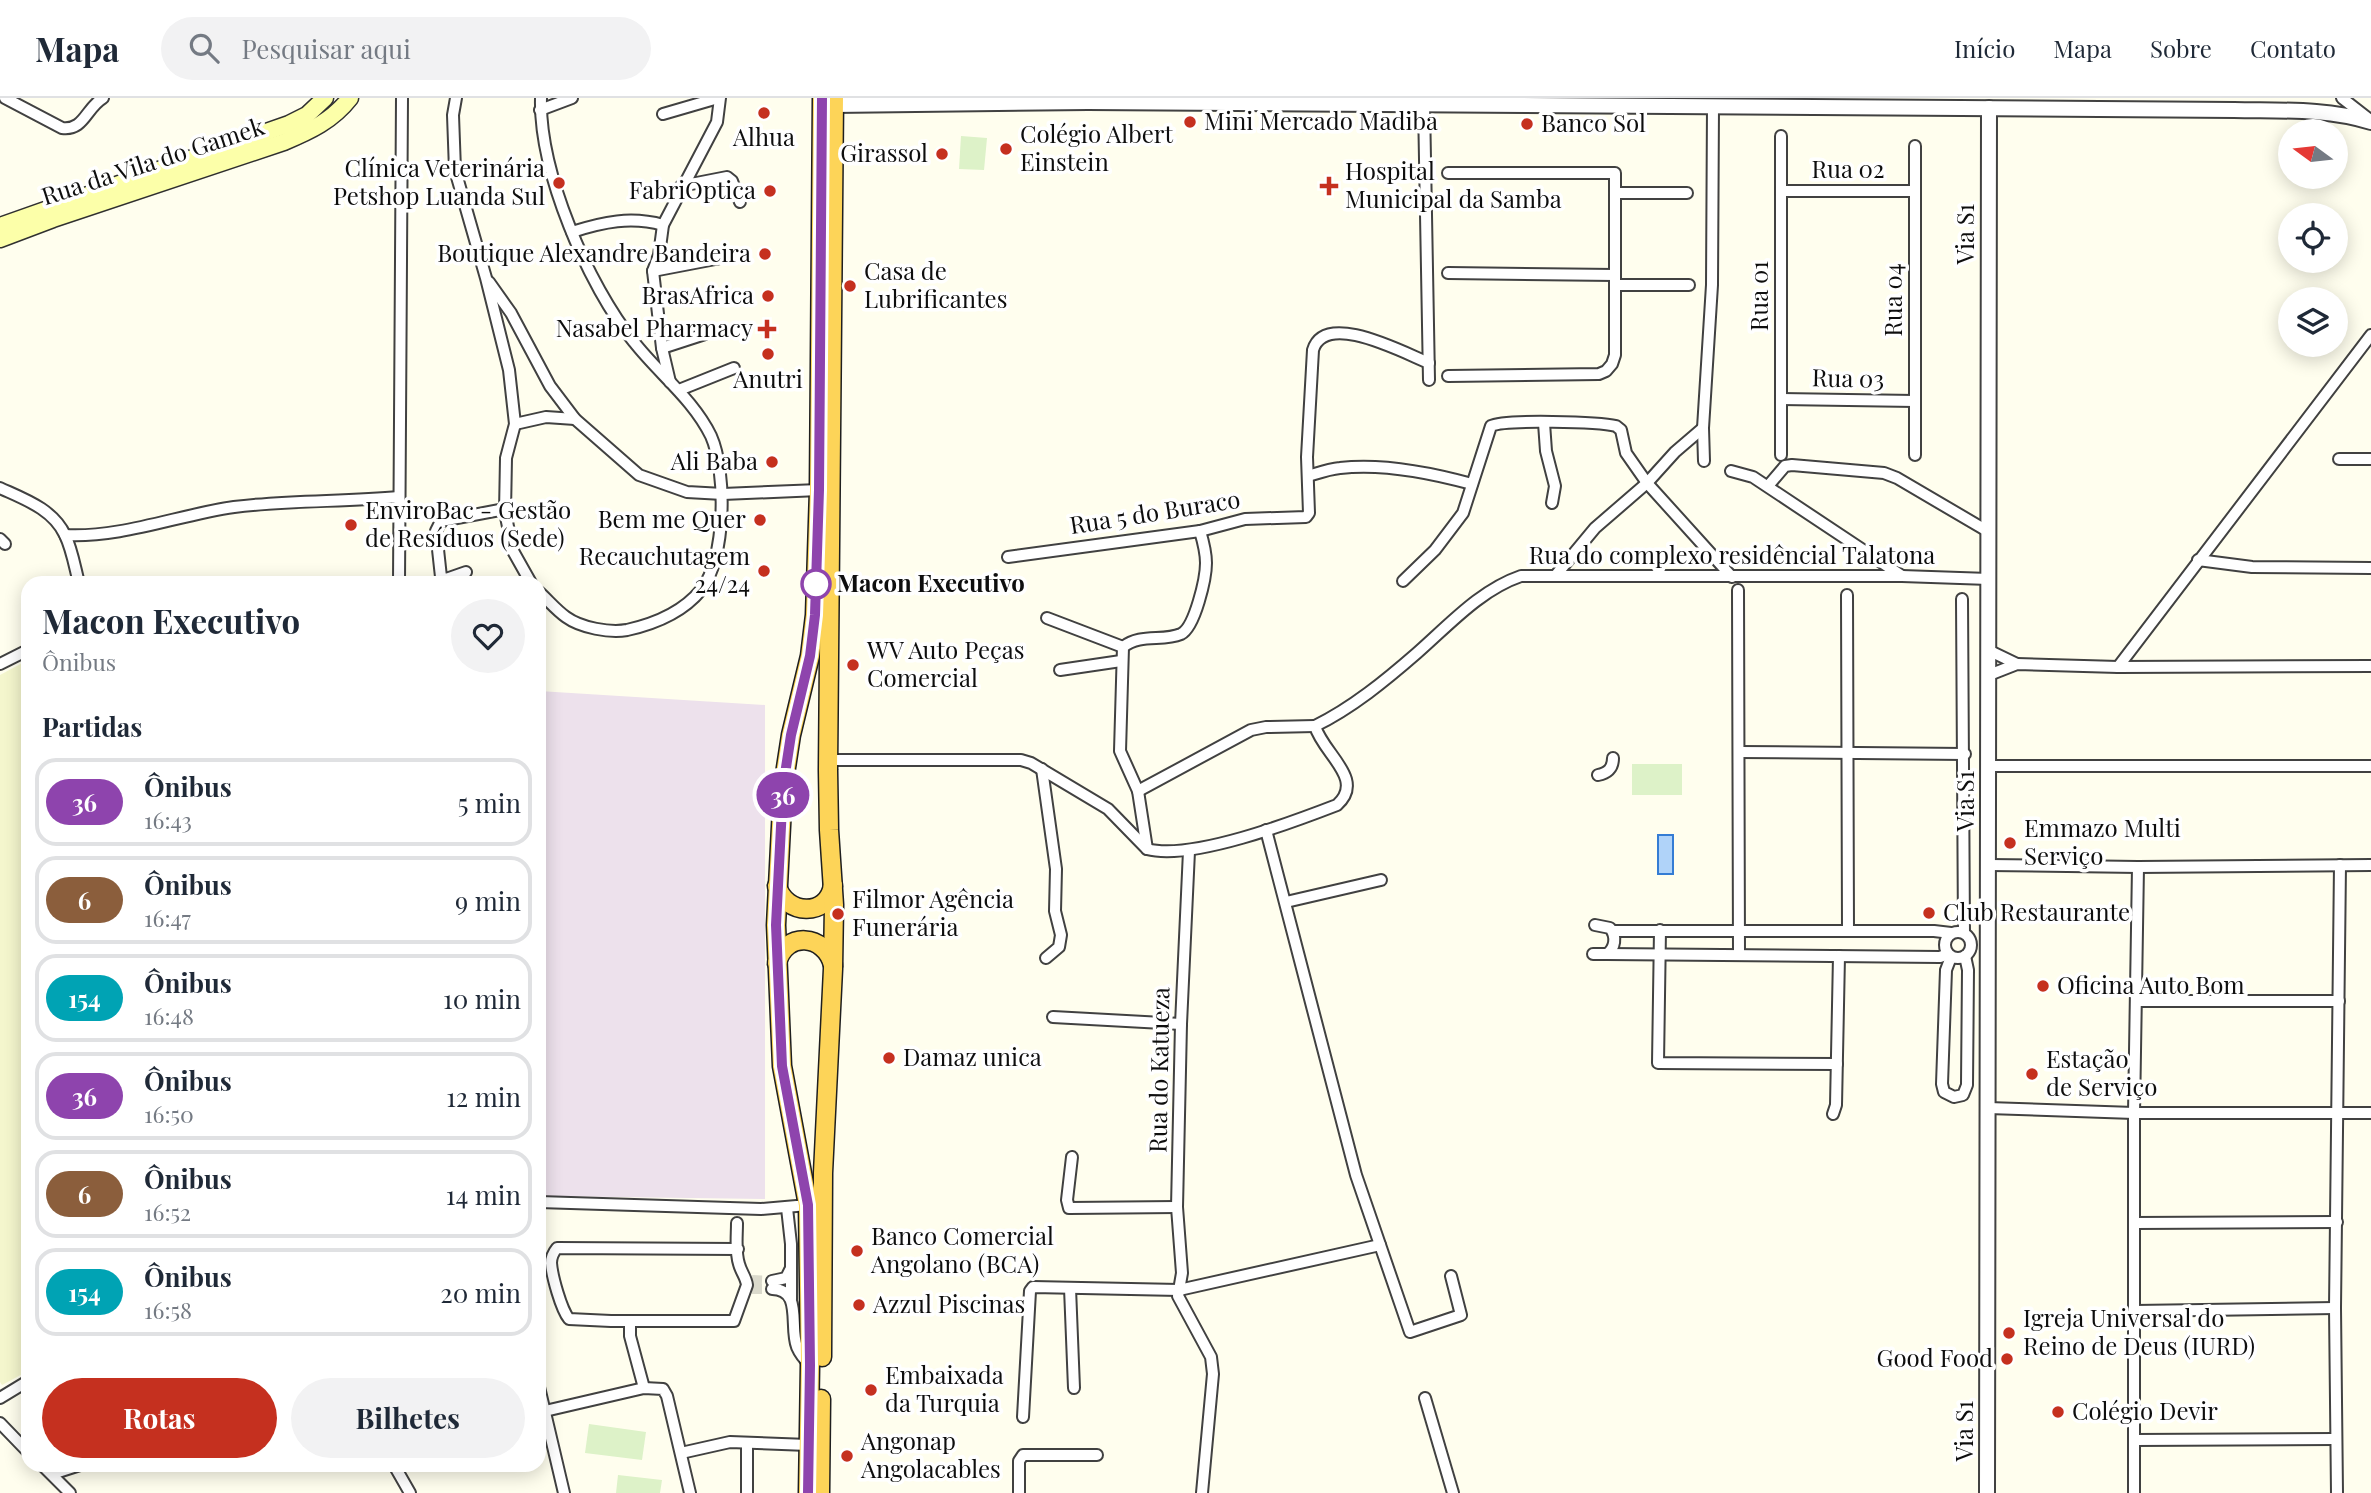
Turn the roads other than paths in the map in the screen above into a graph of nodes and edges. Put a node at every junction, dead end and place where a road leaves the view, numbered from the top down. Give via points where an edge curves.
1 (5, 98) edge
2 (103, 98) edge
3 (325, 98) edge
4 (350, 98) edge
5 (402, 98) edge
6 (457, 98) edge
7 (541, 98) edge
8 (572, 98) edge
9 (719, 98) edge
10 (2342, 98) edge
11 (830, 100) edge
12 (1088, 100) edge
13 (1791, 103) edge
14 (1887, 103) edge
15 (1424, 104) junction
16 (2100, 104) edge
17 (1713, 106) junction
18 (1989, 108) junction
19 (540, 110) junction
20 (663, 114) dead end
21 (2371, 121) edge
22 (1781, 136) dead end
23 (1915, 146) dead end
24 (1448, 173) dead end
25 (681, 186) junction
26 (1781, 191) junction
27 (1915, 191) junction
28 (1615, 193) junction
29 (1687, 193) dead end
30 (740, 202) dead end
31 (663, 225) junction
32 (0, 226) edge
33 (572, 232) junction
34 (0, 239) edge
35 (726, 257) dead end
36 (653, 271) junction
37 (1448, 273) dead end
38 (486, 278) junction
39 (1615, 280) junction
40 (1689, 285) dead end
41 (705, 334) dead end
42 (2371, 335) edge
43 (662, 348) junction
44 (1429, 363) junction
45 (734, 368) dead end
46 (1448, 376) dead end
47 (1429, 380) dead end
48 (675, 386) junction
49 (1781, 399) junction
50 (1915, 401) junction
51 (575, 419) junction
52 (1544, 423) junction
53 (515, 424) junction
54 (1703, 428) junction
55 (1915, 455) dead end
56 (1781, 456) dead end
57 (2339, 459) dead end
58 (2371, 459) edge
59 (1704, 460) dead end
60 (1731, 471) dead end
61 (1308, 476) junction
62 (1647, 483) junction
63 (1472, 484) junction
64 (1768, 486) junction
65 (0, 488) edge
66 (819, 490) junction
67 (723, 494) junction
68 (399, 497) junction
69 (1552, 503) dead end
70 (505, 509) junction
71 (1200, 531) junction
72 (1989, 532) junction
73 (65, 535) junction
74 (1008, 556) dead end
75 (2198, 561) junction
76 (2371, 568) edge
77 (466, 572) dead end
78 (1556, 575) junction
79 (77, 576) edge
80 (399, 576) edge
81 (441, 576) edge
82 (455, 576) edge
83 (527, 576) edge
84 (1902, 576) junction
85 (1732, 577) junction
86 (1989, 579) junction
87 (1403, 581) dead end
88 (1738, 590) dead end
89 (1847, 595) dead end
90 (1962, 598) dead end
91 (546, 599) edge
92 (1047, 618) dead end
93 (1123, 647) junction
94 (1990, 651) junction
95 (21, 655) edge
96 (1121, 661) junction
97 (0, 664) edge
98 (2017, 664) junction
99 (2371, 666) edge
100 (2118, 667) junction
101 (1060, 670) dead end
102 (1989, 675) junction
103 (1315, 726) junction
104 (1739, 752) junction
105 (1847, 753) junction
106 (1965, 754) junction
107 (1613, 758) dead end
108 (828, 760) junction
109 (1989, 766) junction
110 (2371, 766) edge
111 (1042, 769) junction
112 (1598, 775) dead end
113 (1138, 791) junction
114 (1266, 830) junction
115 (1147, 849) junction
116 (1189, 851) junction
117 (1989, 865) junction
118 (2340, 865) junction
119 (2371, 865) edge
120 (2138, 867) junction
121 (1381, 880) dead end
122 (833, 881) junction
123 (777, 883) junction
124 (1286, 902) junction
125 (1595, 925) dead end
126 (1660, 930) junction
127 (1739, 930) junction
128 (1613, 931) junction
129 (1848, 931) junction
130 (1951, 933) junction
131 (1964, 933) junction
132 (1593, 954) dead end
133 (1606, 954) junction
134 (1660, 954) junction
135 (1739, 955) junction
136 (1950, 955) junction
137 (1839, 956) junction
138 (1965, 956) junction
139 (1045, 958) dead end
140 (833, 969) junction
141 (776, 970) junction
142 (2136, 1001) junction
143 (2339, 1001) junction
144 (1053, 1017) dead end
145 (1181, 1024) junction
146 (1837, 1064) junction
147 (1988, 1108) junction
148 (2134, 1112) junction
149 (2337, 1113) junction
150 (2371, 1113) edge
151 (1833, 1114) dead end
152 (1072, 1157) dead end
153 (546, 1202) edge
154 (1177, 1206) junction
155 (787, 1208) junction
156 (808, 1212) junction
157 (2337, 1222) junction
158 (737, 1223) dead end
159 (2134, 1223) junction
160 (1380, 1245) junction
161 (737, 1249) junction
162 (791, 1267) junction
163 (1451, 1276) dead end
164 (1070, 1288) junction
165 (1179, 1290) junction
166 (791, 1299) junction
167 (2335, 1308) junction
168 (2135, 1311) junction
169 (630, 1322) junction
170 (810, 1365) junction
171 (21, 1385) edge
172 (644, 1388) junction
173 (1073, 1388) dead end
174 (0, 1398) edge
175 (1425, 1398) dead end
176 (546, 1411) edge
177 (546, 1415) edge
178 (1023, 1416) dead end
179 (0, 1423) edge
180 (2335, 1439) junction
181 (2134, 1440) junction
182 (747, 1443) junction
183 (21, 1445) edge
184 (808, 1445) junction
185 (681, 1453) junction
186 (1097, 1455) dead end
187 (58, 1472) edge
188 (398, 1472) edge
189 (52, 1474) joint
190 (70, 1493) edge
191 (410, 1493) edge
192 (564, 1493) edge
193 (690, 1493) edge
194 (747, 1493) edge
195 (808, 1493) edge
196 (820, 1493) edge
197 (1019, 1493) edge
198 (1202, 1493) edge
199 (1453, 1493) edge
200 (1987, 1493) edge
201 (2134, 1493) edge
202 (2337, 1493) edge

1 - 2 street via 69,129 79,125 92,105
3 - 32 main road, Rua da Vila do Gamek via 289,124
4 - 34 main road, Rua da Vila do Gamek via 332,118 284,142
5 - 68 street
6 - 38 street via 453,115 455,170
7 - 19 street
8 - 19 street
9 - 20 street
9 - 25 street via 717,122
10 - 21 street
11 - 12 street
11 - 66 highway
11 - 108 highway
12 - 15 street
13 - 14 street
13 - 17 street
14 - 18 street
15 - 17 street
15 - 44 street
16 - 18 street
16 - 21 street via 2300,112
17 - 54 street via 1712,285
18 - 72 street, Via S1
19 - 33 street via 553,183
22 - 26 street, Rua 01
23 - 27 street, Rua 04
24 - 28 street via 1615,173
25 - 30 street via 727,177
25 - 31 street
26 - 27 street, Rua 02
26 - 49 street, Rua 01
27 - 50 street, Rua 04
28 - 29 street
28 - 39 street
31 - 33 street via 616,220
31 - 36 street
33 - 48 street via 603,297 653,366
35 - 36 street
36 - 43 street
37 - 39 street
38 - 51 street via 507,306 550,386
38 - 53 street via 509,370
39 - 40 street
39 - 46 street via 1615,355 1606,370 1599,374
41 - 43 street
42 - 75 street
43 - 48 street
44 - 47 street
44 - 61 street via 1356,334 1324,334 1318,339 1312,350
45 - 48 street
48 - 67 street via 710,436 720,463
49 - 50 street, Rua 03
49 - 56 street, Rua 01
50 - 55 street, Rua 04
51 - 53 street via 546,417
51 - 67 street via 639,475 687,492
52 - 62 street via 1616,426 1626,453
52 - 63 street via 1496,423 1489,430
52 - 69 street via 1555,486
53 - 70 street via 506,458
54 - 59 street
54 - 62 street
57 - 58 street
60 - 64 street
61 - 63 street via 1339,468 1378,468 1441,475
61 - 71 street, Rua 5 do Buraco via 1308,515 1245,519
62 - 78 street via 1595,527
62 - 85 street
63 - 87 street via 1463,513 1449,534
64 - 72 street via 1785,466 1792,465 1884,473
64 - 84 street
65 - 73 street via 43,509
66 - 67 street
66 - 123 highway via 813,635 788,755
67 - 91 street via 712,569 689,603 651,624 623,631 568,619
68 - 73 street via 232,508 125,529
68 - 80 street
70 - 81 street via 441,521 436,531
70 - 83 street via 513,551
71 - 74 street, Rua 5 do Buraco
71 - 93 street via 1205,575 1186,630 1129,641
72 - 86 street, Via S1
73 - 79 street
75 - 76 street via 2252,567
75 - 100 street
77 - 82 street
78 - 85 street, Rua do complexo residêncial Talatona
78 - 103 street, Rua do complexo residêncial Talatona via 1521,576 1499,586 1458,614 1373,689
84 - 85 street, Rua do complexo residêncial Talatona
84 - 86 street, Rua do complexo residêncial Talatona
86 - 94 street, Via S1
88 - 104 street
89 - 105 street
90 - 106 street
92 - 93 street
93 - 96 street
94 - 98 street
94 - 102 street, Via S1
95 - 97 street
96 - 101 street
96 - 113 street via 1121,751
98 - 100 street
98 - 102 street
99 - 100 street
102 - 109 street, Via S1
103 - 113 street via 1251,730
103 - 114 street via 1347,778 1349,790 1337,805
104 - 105 street
104 - 127 street
105 - 106 street
105 - 129 street
106 - 131 street
107 - 112 street via 1608,772
108 - 111 street via 1021,760
108 - 122 highway
109 - 110 street
109 - 117 street, Via S1
111 - 115 street via 1108,809
111 - 139 street via 1061,935 1059,947
113 - 115 street
114 - 116 street
114 - 124 street
115 - 116 street
116 - 145 street, Rua do Katueza
117 - 120 street
117 - 147 street, Via S1
118 - 119 street
118 - 120 street
118 - 143 street
120 - 142 street
121 - 124 street
122 - 123 highway via 827,899 806,909 788,904
122 - 140 highway
123 - 141 highway
124 - 160 street via 1356,1175
125 - 128 street
126 - 127 street
126 - 128 street
126 - 134 street
127 - 129 street
127 - 135 street
128 - 133 street via 1613,948
129 - 130 street
130 - 131 street
130 - 136 street via 1944,945
131 - 138 street via 1971,946
132 - 133 street
133 - 134 street
134 - 135 street
134 - 146 street via 1658,1063
135 - 137 street
136 - 137 street
136 - 138 street
136 - 138 street via 1942,1089 1959,1097 1967,1085
137 - 146 street
140 - 141 highway via 825,948 804,940 784,949
140 - 196 highway via 823,1173
141 - 156 highway via 782,1066
142 - 143 street
142 - 148 street
143 - 149 street
144 - 145 street
145 - 154 street, Rua do Katueza
146 - 151 street
147 - 148 street
147 - 200 street, Via S1
148 - 149 street
148 - 159 street
149 - 150 street
149 - 157 street
152 - 154 street via 1069,1208
153 - 155 street
154 - 165 street, Rua do Katueza
155 - 156 street
155 - 162 street
156 - 162 street
156 - 170 highway
157 - 159 street
157 - 167 street
158 - 161 street
159 - 168 street
160 - 163 street via 1410,1332 1461,1315
160 - 165 street
161 - 169 street via 739,1267 749,1285 734,1321
161 - 169 street via 557,1248 551,1264 569,1319
162 - 166 street
162 - 166 street via 786,1278 772,1285
164 - 165 street
164 - 173 street
164 - 178 street via 1033,1287 1030,1291
165 - 198 street, Rua do Katueza via 1211,1357 1213,1374
166 - 170 street via 796,1346
167 - 168 street
167 - 180 street
168 - 181 street
169 - 172 street
170 - 184 highway
171 - 174 street
172 - 176 street
172 - 185 street via 663,1389 667,1396
175 - 199 street
177 - 192 street
179 - 183 street
180 - 181 street
180 - 202 street
181 - 201 street
182 - 184 street
182 - 185 street via 730,1442
182 - 194 street
184 - 195 highway
185 - 193 street
186 - 197 street via 1023,1455
187 - 189 street
188 - 191 street
189 - 190 street

